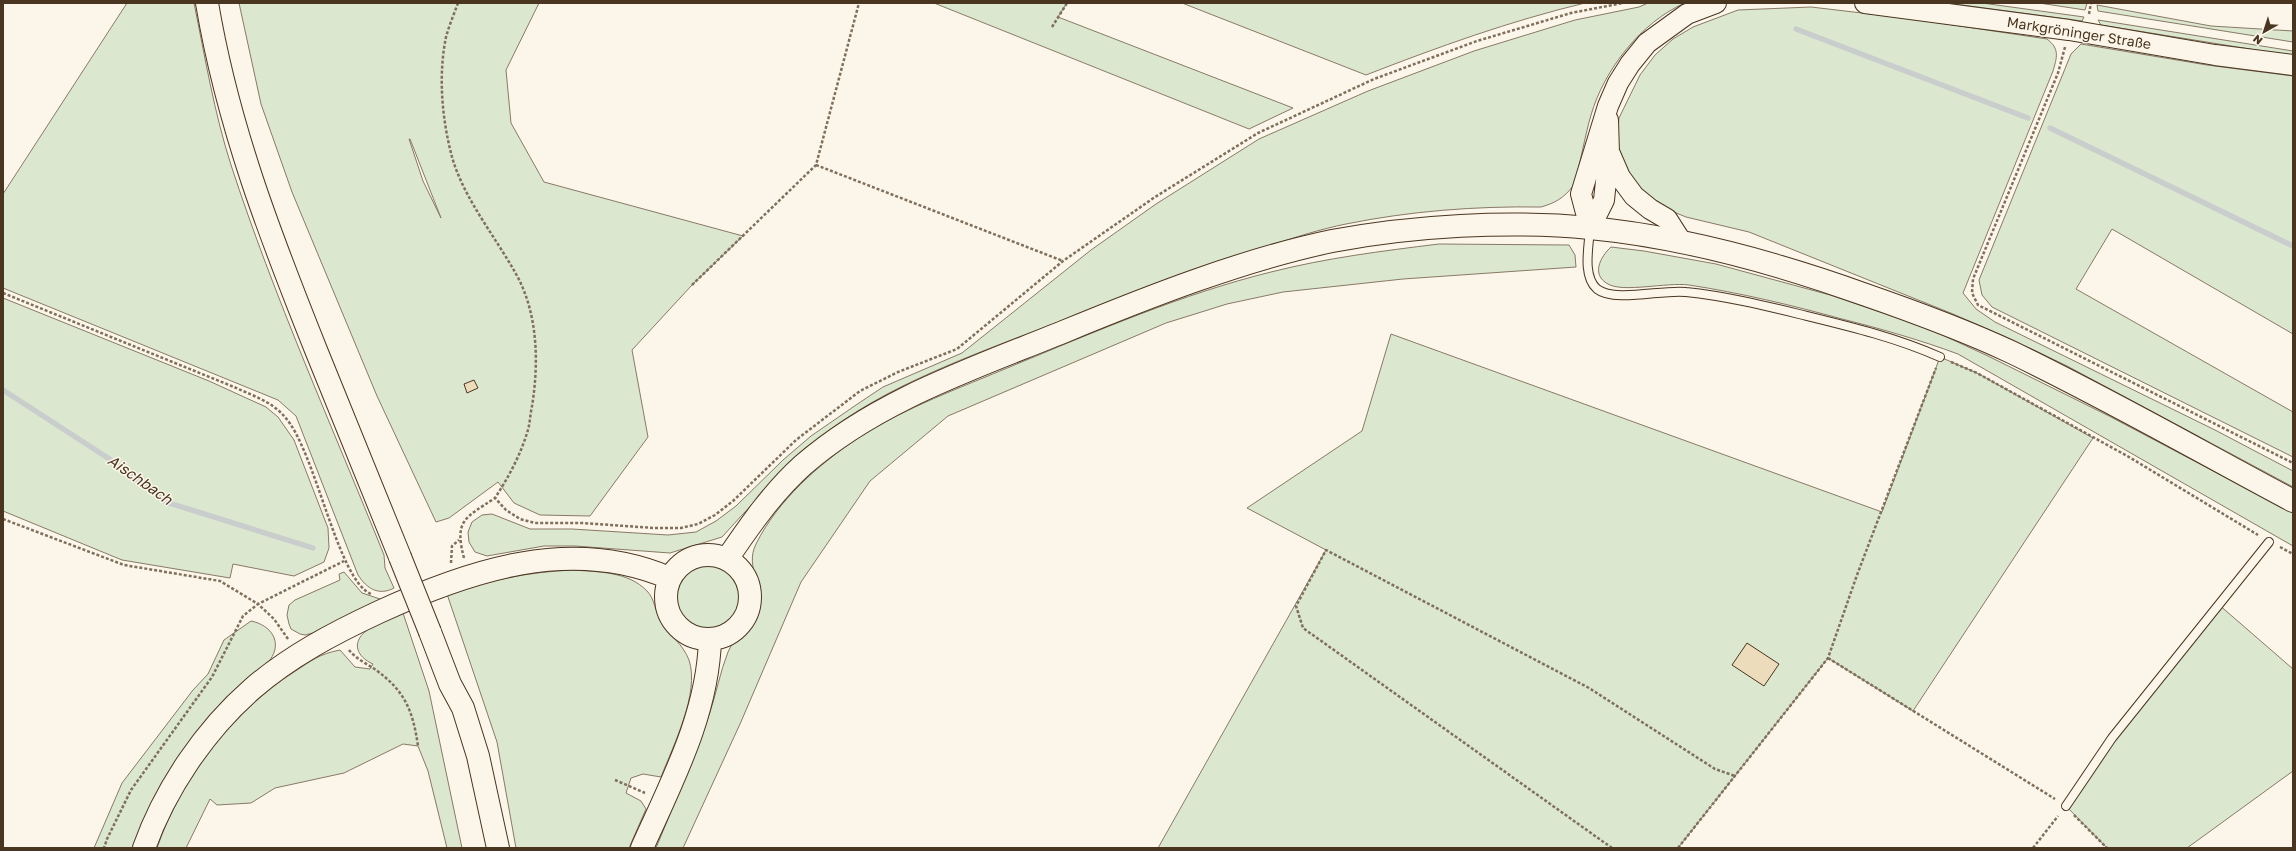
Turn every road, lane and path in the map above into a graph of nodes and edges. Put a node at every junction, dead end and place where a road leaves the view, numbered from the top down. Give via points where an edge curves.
1 (207, 3) edge
2 (458, 3) edge
3 (859, 3) edge
4 (1067, 3) edge
5 (1623, 3) edge
6 (1716, 3) edge
7 (1865, 3) edge
8 (1052, 27) dead end
9 (2069, 30) junction
10 (2293, 65) edge
11 (1608, 106) junction
12 (1609, 153) junction
13 (816, 164) junction
14 (1590, 228) junction
15 (1681, 241) junction
16 (1063, 261) junction
17 (692, 285) dead end
18 (3, 293) edge
19 (1940, 357) junction
20 (2293, 463) edge
21 (495, 498) junction
22 (2293, 501) edge
23 (3, 519) edge
24 (2269, 542) junction
25 (2293, 554) edge
26 (727, 559) junction
27 (469, 576) junction
28 (669, 578) junction
29 (258, 604) junction
30 (337, 632) junction
31 (710, 639) junction
32 (299, 654) junction
33 (1828, 658) junction
34 (450, 684) junction
35 (418, 746) dead end
36 (1735, 776) junction
37 (614, 780) dead end
38 (663, 802) junction
39 (2066, 806) junction
40 (104, 848) edge
41 (144, 848) edge
42 (485, 848) edge
43 (498, 848) edge
44 (642, 848) edge
45 (1612, 848) edge
46 (1678, 848) edge
47 (2032, 848) edge
48 (2107, 848) edge

1 - 34 main road, bridge via 228,103 251,183
2 - 21 path via 446,36 442,68 442,103 453,158 471,200 517,275 530,311 534,334 536,383 528,432 507,479
3 - 13 path
4 - 8 path
5 - 16 path via 1571,14 1477,41 1374,79 1302,112 1258,133 1162,193
6 - 11 street via 1687,14 1647,43 1630,64
7 - 9 street, Markgröninger Straße
9 - 10 street, Markgröninger Straße via 2215,55
9 - 20 path via 2058,72 1973,280 1972,293 1978,305
11 - 12 street
11 - 14 street via 1581,194
12 - 14 street via 1604,200
12 - 15 street via 1620,177 1634,196 1667,219
13 - 16 path
13 - 17 path
14 - 15 main road
14 - 19 lane via 1589,277 1599,290 1611,295 1677,291 1736,299 1882,334
14 - 26 main road via 1521,225 1431,229 1332,242 1272,257 1192,282 1109,313 923,389 871,416 832,442 786,482 759,513
15 - 22 main road via 1794,270 1951,327 2010,352
16 - 21 path via 957,349 898,372 860,391 796,440 733,501 698,524 681,528 654,528 535,523 520,519 506,510
18 - 29 path via 268,402 287,419 306,455 344,561
19 - 24 path via 1977,373 2129,457
19 - 33 path
21 - 27 path via 470,514 459,530 459,540
23 - 29 path via 124,565 220,581
24 - 25 path
24 - 39 lane via 2112,738
26 - 28 main road via 705,554 694,556 676,568
26 - 31 main road via 744,574 748,584 749,606 739,625 731,632
27 - 28 main road via 505,565 572,558 626,565 654,571
27 - 30 main road via 393,606
28 - 31 main road via 665,597 670,616 682,631
29 - 32 path via 274,619
29 - 40 path via 243,616 204,689 132,790
30 - 32 main road
30 - 35 path via 350,652 391,681 404,698 413,717
31 - 38 main road via 704,698
32 - 41 main road via 252,690 210,732 166,799
33 - 36 path
33 - 39 path
34 - 42 main road via 452,708
34 - 43 main road via 463,708 474,742
36 - 45 path via 1715,769 1590,688 1326,550 1296,606 1303,628
36 - 46 path
37 - 38 path
38 - 44 main road
39 - 47 path
39 - 48 path

